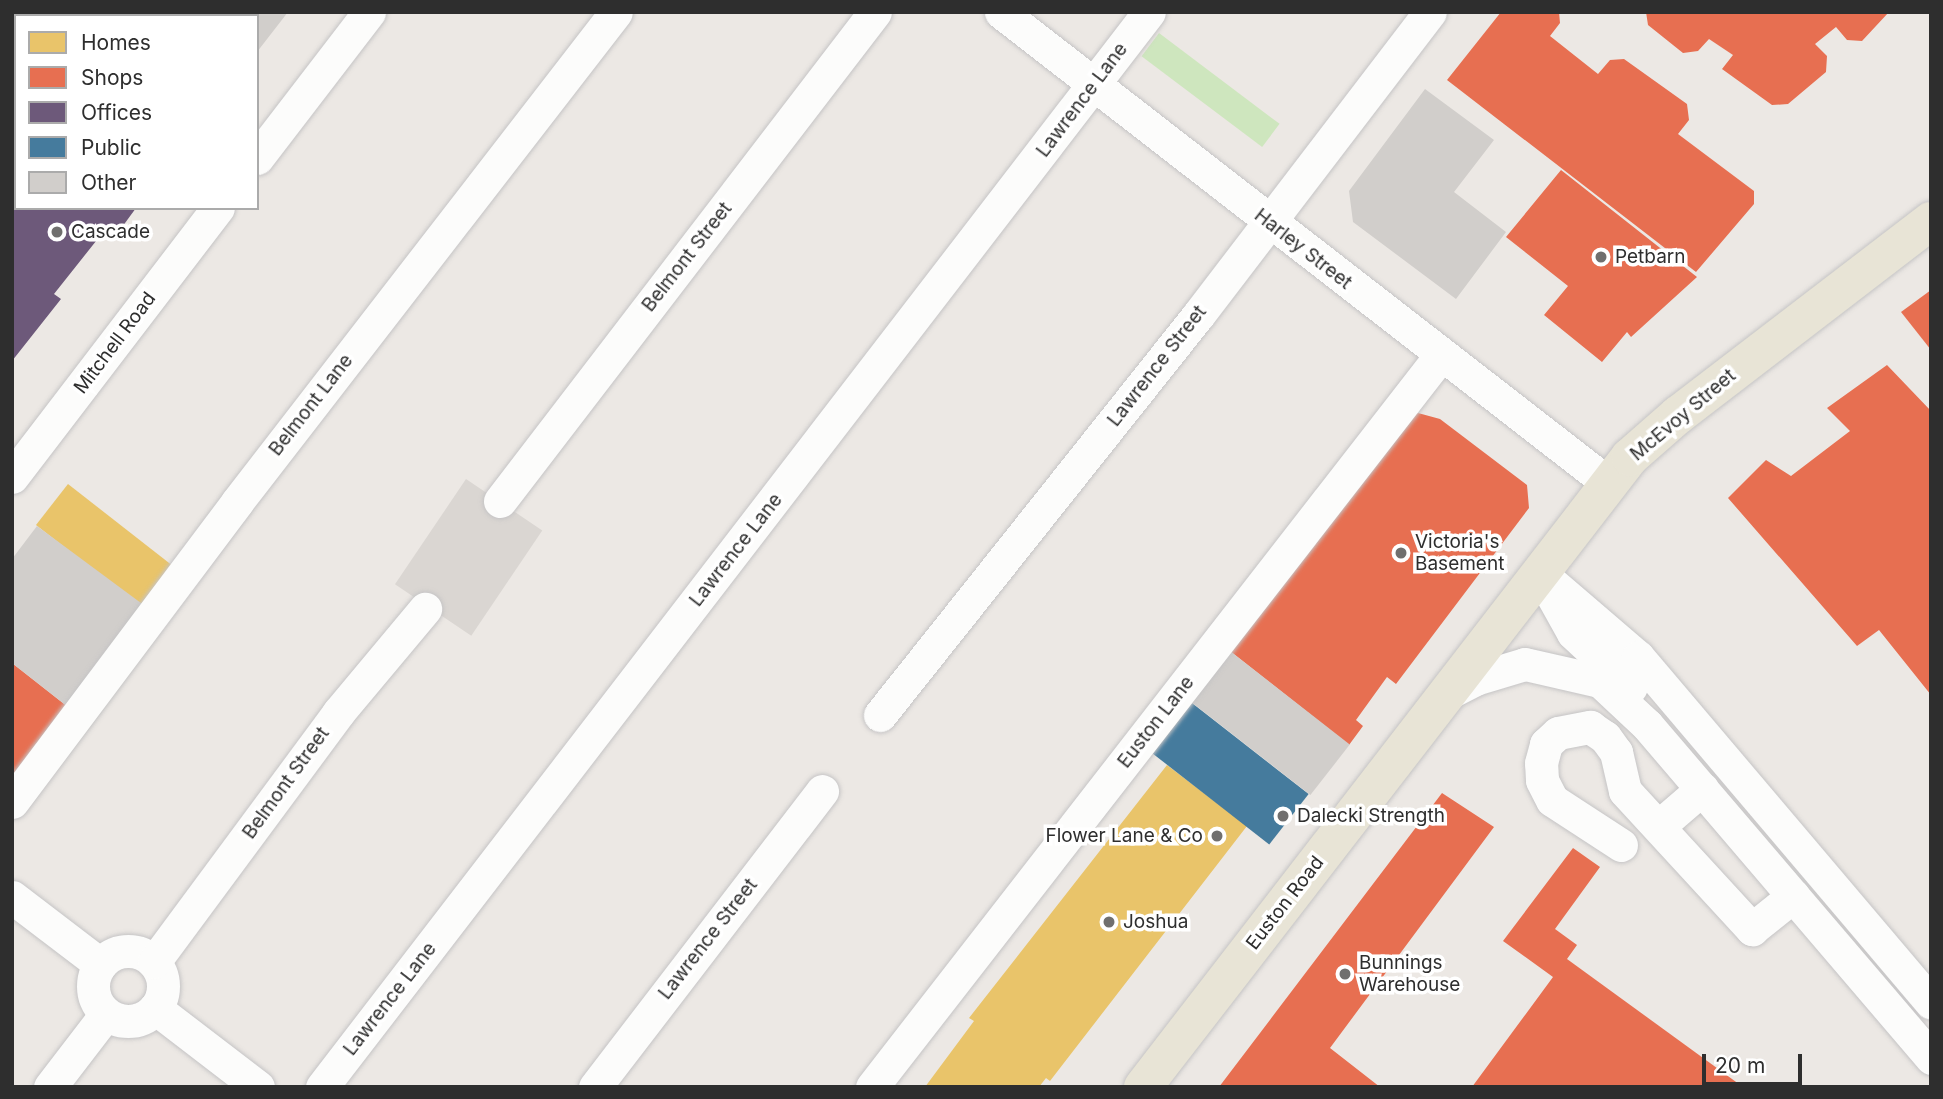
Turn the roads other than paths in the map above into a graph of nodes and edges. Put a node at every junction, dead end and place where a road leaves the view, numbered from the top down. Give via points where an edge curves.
1 (369, 12) edge
2 (616, 12) edge
3 (875, 12) edge
4 (1001, 12) edge
5 (1149, 12) edge
6 (1430, 12) edge
7 (1094, 84) junction
8 (259, 155) edge
9 (217, 210) edge
10 (1931, 221) edge
11 (1270, 223) junction
12 (1440, 356) junction
13 (12, 477) edge
14 (1608, 483) junction
15 (500, 501) dead end
16 (1540, 573) junction
17 (425, 609) dead end
18 (1478, 652) joint
19 (1446, 694) junction
20 (880, 715) dead end
21 (1671, 753) junction
22 (1702, 789) junction
23 (822, 791) dead end
24 (12, 802) edge
25 (1777, 821) junction
26 (1659, 826) junction
27 (1622, 845) dead end
28 (1793, 896) junction
29 (12, 897) edge
30 (154, 962) junction
31 (100, 964) junction
32 (1931, 1003) edge
33 (155, 1008) junction
34 (106, 1014) junction
35 (1931, 1036) edge
36 (1931, 1058) edge
37 (50, 1087) edge
38 (258, 1087) edge
39 (323, 1087) edge
40 (595, 1087) edge
41 (872, 1087) edge
42 (1143, 1087) edge

1 - 8 street
2 - 24 street, Belmont Lane
3 - 15 street, Belmont Street
4 - 7 street, Harley Street
5 - 7 street, Lawrence Lane
6 - 11 street, Lawrence Street
7 - 11 street, Harley Street
7 - 39 street, Lawrence Lane
9 - 13 street, Mitchell Road
10 - 14 main road, McEvoy Street via 1667,423
11 - 12 street, Harley Street
11 - 20 street, Lawrence Street
12 - 14 street, Harley Street
12 - 41 street, Euston Lane
14 - 16 main road, McEvoy Street
16 - 18 main road, McEvoy Street
16 - 21 street via 1573,634 1652,706
16 - 25 street via 1638,657
17 - 30 street, Belmont Street via 338,713
18 - 19 main road, Euston Road
19 - 21 street via 1475,679 1525,664 1561,670 1600,681
19 - 42 main road, Euston Road
21 - 22 street
22 - 26 street
22 - 28 street
23 - 40 street, Lawrence Street
25 - 32 street
25 - 35 street via 1807,886
26 - 27 street via 1625,791 1616,752 1605,737 1590,727 1558,733 1546,744 1541,763 1542,780 1552,800
26 - 28 street via 1752,929
28 - 36 street
29 - 31 street
30 - 31 street via 127,951
30 - 33 street via 163,990
31 - 34 street via 94,995
33 - 34 street via 126,1021
33 - 38 street
34 - 37 street

